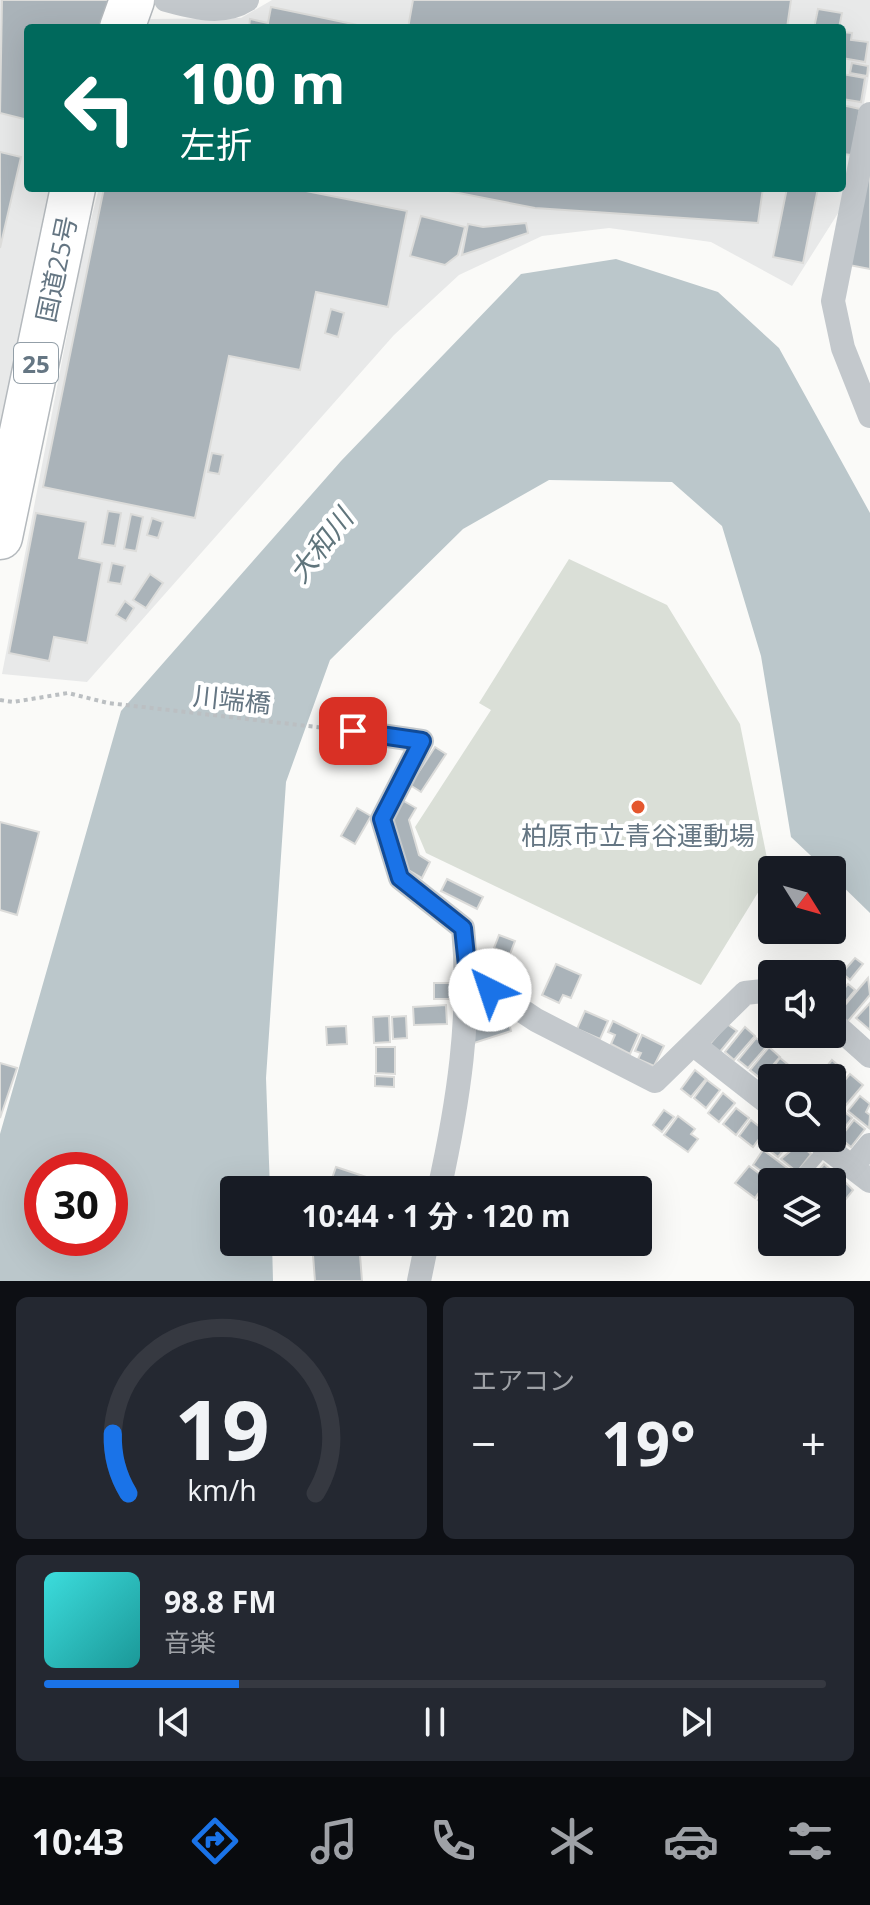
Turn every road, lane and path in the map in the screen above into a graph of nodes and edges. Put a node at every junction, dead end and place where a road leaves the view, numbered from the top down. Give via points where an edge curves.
1 (132, 0) edge
2 (166, 0) edge
3 (247, 0) edge
4 (123, 24) edge
5 (870, 114) edge
6 (72, 192) edge
7 (870, 416) edge
8 (0, 537) edge
9 (0, 700) edge
10 (353, 731) joint
11 (468, 975) junction
12 (758, 992) edge
13 (846, 1035) edge
14 (694, 1045) junction
15 (870, 1056) edge
16 (758, 1095) edge
17 (870, 1145) edge
18 (833, 1152) edge
19 (861, 1174) edge
20 (442, 1176) edge
21 (424, 1256) edge
22 (419, 1281) edge

1 - 4 highway
2 - 3 street via 208,10
5 - 7 street via 833,301 843,348
6 - 8 highway, 国道25号 / 25
9 - 10 path, 川端橋 via 68,693 108,703
10 - 11 street via 422,741 382,819 400,878 463,928
11 - 14 street via 536,1020 655,1081
11 - 20 street via 457,1112
12 - 14 street via 745,993
13 - 15 street
14 - 16 street
17 - 19 street
18 - 19 street
21 - 22 street

